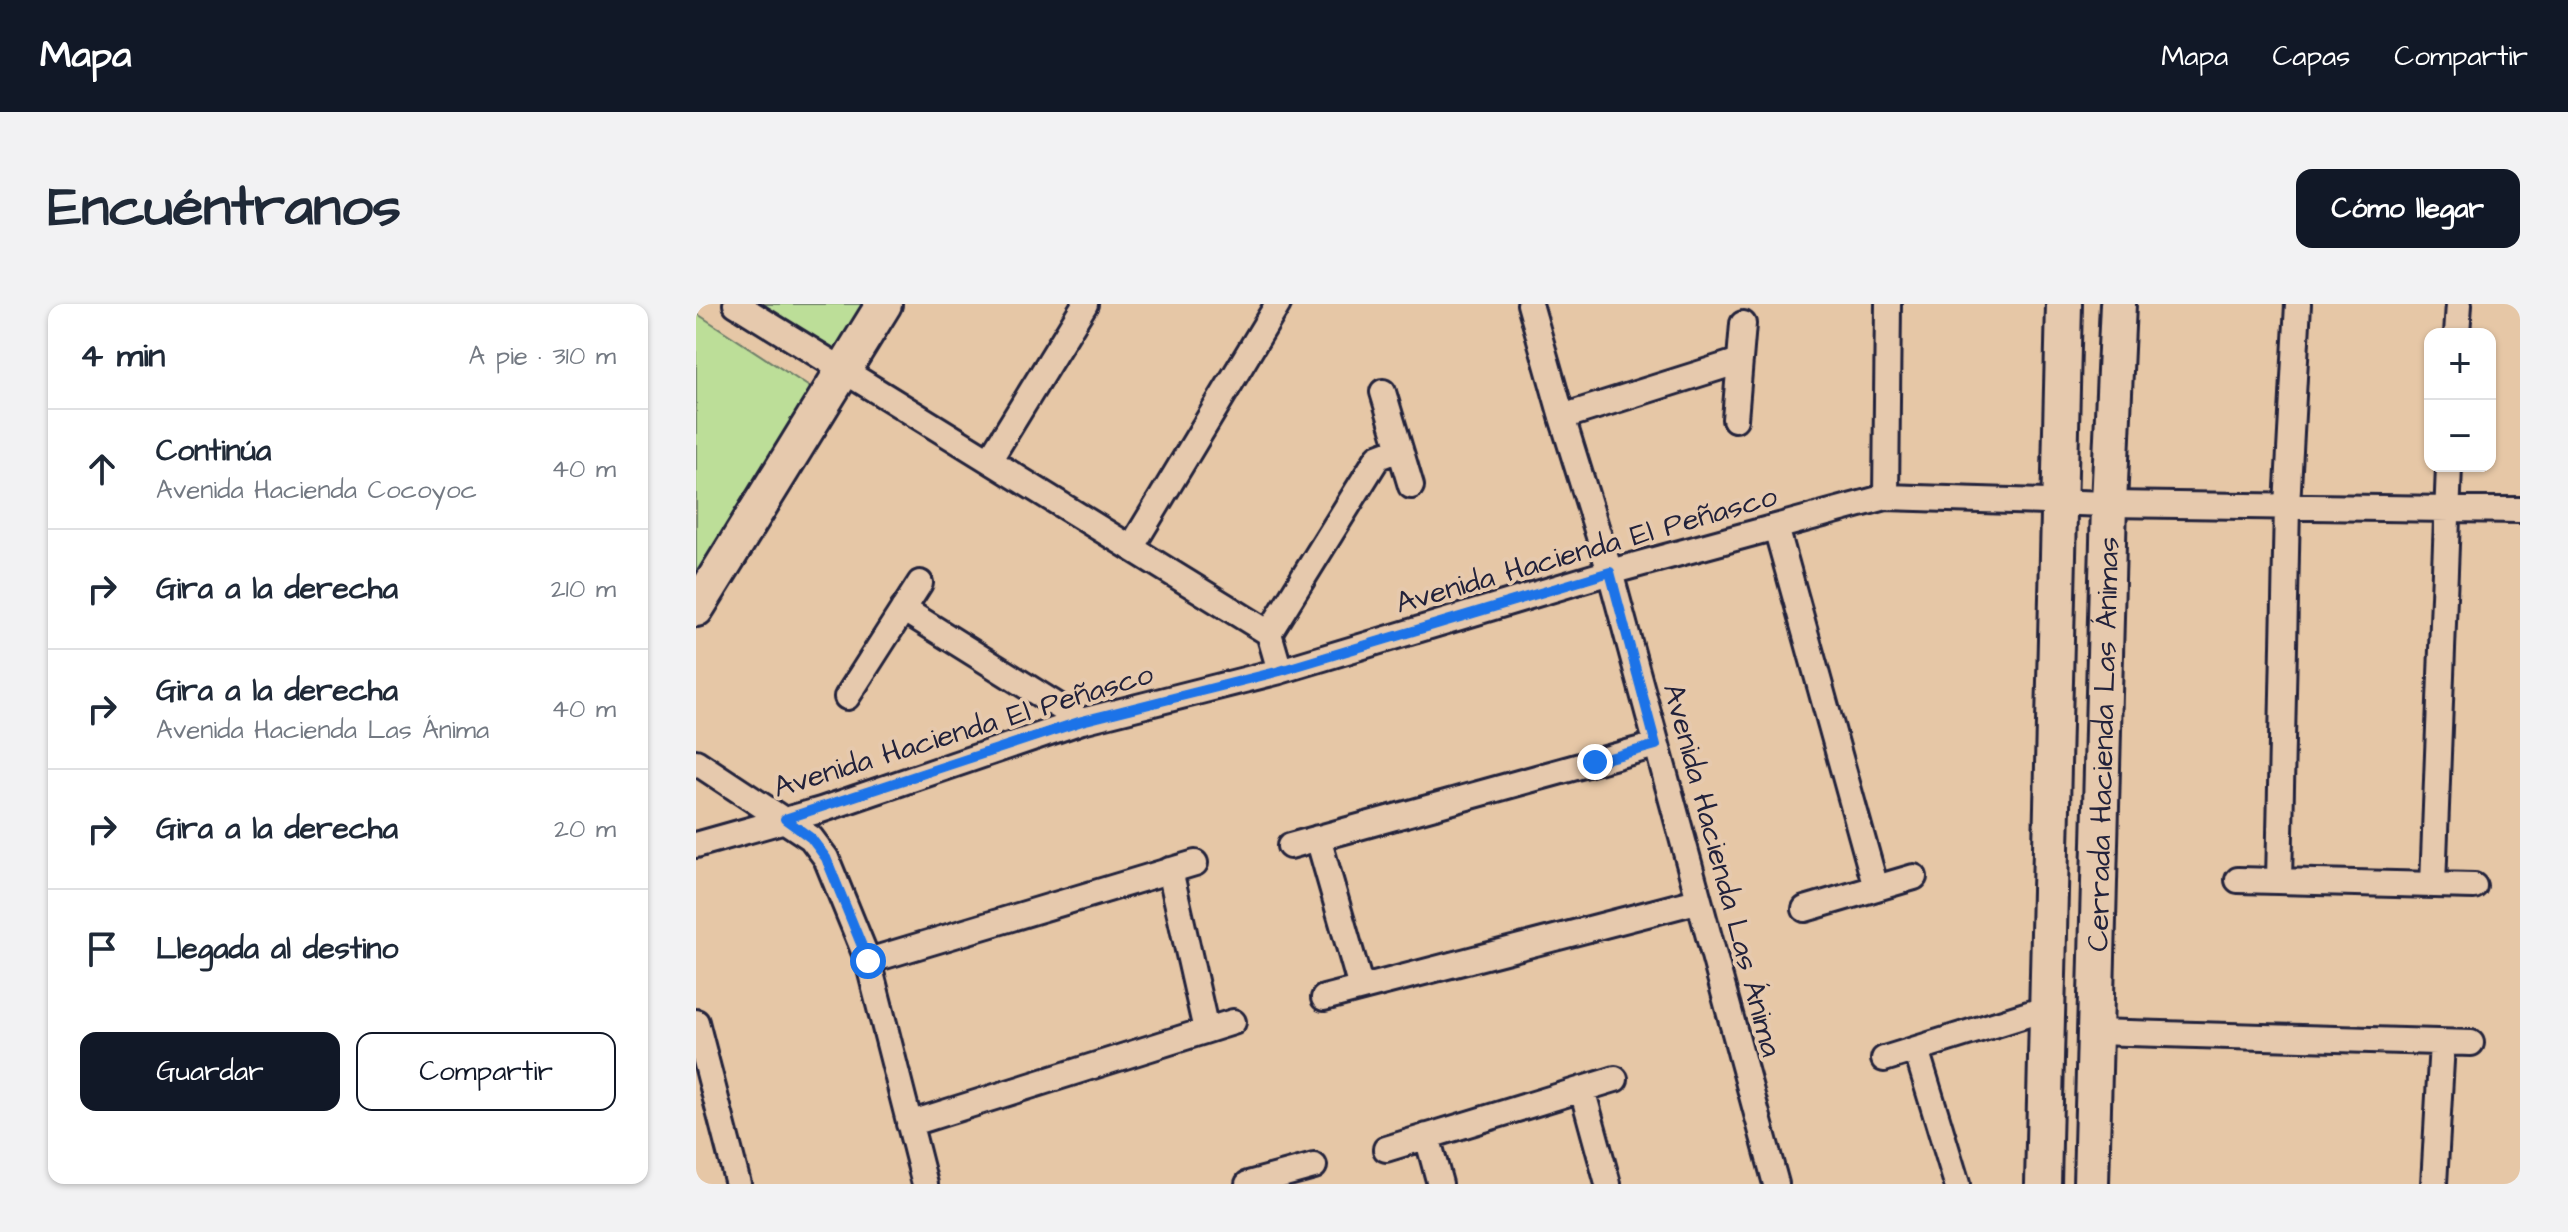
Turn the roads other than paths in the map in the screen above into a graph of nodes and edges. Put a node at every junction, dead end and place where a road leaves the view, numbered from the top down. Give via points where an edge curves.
1 (736, 304) edge
2 (884, 304) edge
3 (1085, 304) edge
4 (1278, 304) edge
5 (1530, 304) edge
6 (1888, 304) edge
7 (2064, 304) edge
8 (2118, 304) edge
9 (2298, 304) edge
10 (2459, 304) edge
11 (1743, 324) dead end
12 (2457, 328) edge
13 (1740, 361) junction
14 (841, 371) junction
15 (1383, 392) dead end
16 (1562, 417) junction
17 (1735, 419) dead end
18 (1399, 449) junction
19 (990, 459) junction
20 (2449, 472) edge
21 (1411, 486) dead end
22 (1886, 497) junction
23 (2061, 503) junction
24 (2109, 504) junction
25 (2287, 506) junction
26 (2446, 508) junction
27 (2520, 510) edge
28 (1776, 527) junction
29 (1131, 548) junction
30 (1610, 572) junction
31 (920, 583) dead end
32 (696, 609) edge
33 (903, 609) junction
34 (1269, 633) junction
35 (1280, 671) junction
36 (847, 697) dead end
37 (1082, 721) junction
38 (1656, 745) junction
39 (696, 762) edge
40 (785, 819) junction
41 (1318, 838) junction
42 (696, 845) edge
43 (1290, 846) dead end
44 (1195, 863) dead end
45 (1170, 870) junction
46 (1914, 877) dead end
47 (2238, 880) dead end
48 (2279, 881) junction
49 (2433, 885) junction
50 (2474, 886) dead end
51 (1876, 888) junction
52 (1697, 901) junction
53 (1805, 909) dead end
54 (868, 961) junction
55 (1361, 988) junction
56 (1324, 998) dead end
57 (2048, 1008) junction
58 (696, 1022) edge
59 (1233, 1022) dead end
60 (1206, 1030) junction
61 (2095, 1032) junction
62 (2442, 1043) junction
63 (2471, 1043) dead end
64 (1916, 1049) junction
65 (1884, 1059) dead end
66 (1615, 1079) dead end
67 (1582, 1089) junction
68 (909, 1124) junction
69 (1427, 1136) junction
70 (1386, 1149) dead end
71 (1314, 1166) dead end
72 (1278, 1180) edge
73 (2038, 1183) edge
74 (738, 1184) edge
75 (925, 1184) edge
76 (1248, 1184) edge
77 (1440, 1184) edge
78 (1608, 1184) edge
79 (1776, 1184) edge
80 (1957, 1184) edge
81 (2091, 1184) edge
82 (2434, 1184) edge

1 - 14 street
2 - 14 street
3 - 19 street
4 - 29 street
5 - 16 street, Avenida Hacienda Las Ánima
6 - 22 street
7 - 23 street, Cerrada Hacienda Las Ánimas
8 - 24 street, Cerrada Hacienda Las Ánimas
9 - 25 street
10 - 12 street
11 - 13 street
13 - 16 street
13 - 17 street
14 - 19 street
14 - 32 street
15 - 18 street
16 - 30 street, Avenida Hacienda Las Ánima
18 - 21 street
18 - 34 street via 1378,457
19 - 29 street
20 - 26 street
22 - 23 street, Avenida Hacienda El Peñasco
22 - 28 street, Avenida Hacienda El Peñasco
23 - 24 street, Avenida Hacienda El Peñasco
23 - 57 street, Cerrada Hacienda Las Ánimas
24 - 25 street, Avenida Hacienda El Peñasco
24 - 61 street, Cerrada Hacienda Las Ánimas
25 - 26 street, Avenida Hacienda El Peñasco
25 - 48 street
26 - 27 street, Avenida Hacienda El Peñasco
26 - 49 street
28 - 30 street, Avenida Hacienda El Peñasco
28 - 51 street
29 - 34 street
30 - 35 street, Avenida Hacienda El Peñasco
30 - 38 street, Avenida Hacienda Las Ánima
31 - 33 street
33 - 36 street
33 - 37 street
34 - 35 street
35 - 37 street, Avenida Hacienda El Peñasco
37 - 40 street, Avenida Hacienda El Peñasco
38 - 41 street
38 - 52 street, Avenida Hacienda Las Ánima
39 - 40 street
40 - 42 street, Avenida Hacienda El Peñasco
40 - 54 street via 811,838 826,858
41 - 43 street
41 - 55 street
44 - 45 street
45 - 54 street
45 - 60 street
46 - 51 street
47 - 48 street
48 - 49 street
49 - 50 street
51 - 53 street
52 - 55 street
52 - 79 street, Avenida Hacienda Las Ánima
54 - 68 street
55 - 56 street
57 - 64 street
57 - 73 street, Cerrada Hacienda Las Ánimas
58 - 74 street
59 - 60 street
60 - 68 street
61 - 62 street
61 - 81 street, Cerrada Hacienda Las Ánimas
62 - 63 street
62 - 82 street
64 - 65 street
64 - 80 street
66 - 67 street
67 - 69 street
67 - 78 street
68 - 75 street
69 - 70 street
69 - 77 street
71 - 72 street
72 - 76 street

